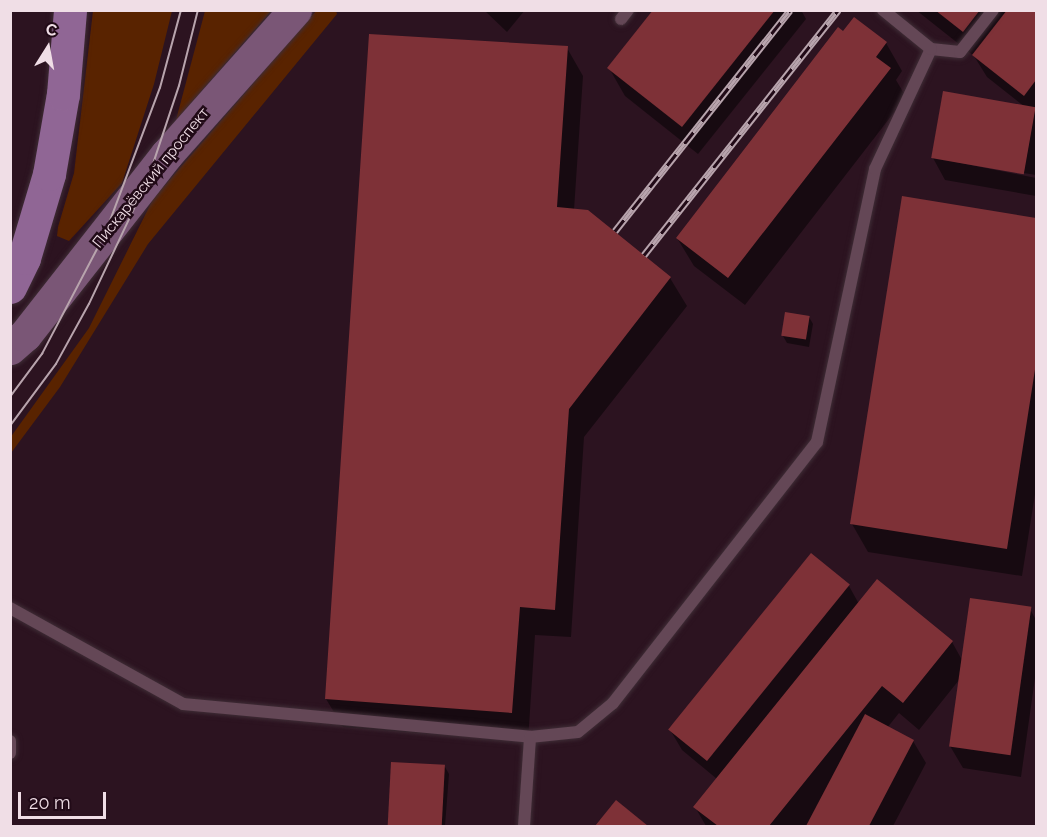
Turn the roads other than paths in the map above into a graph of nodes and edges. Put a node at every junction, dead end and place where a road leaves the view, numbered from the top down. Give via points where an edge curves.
1 (70, 10) edge
2 (295, 10) edge
3 (883, 10) edge
4 (993, 10) edge
5 (931, 49) junction
6 (10, 287) edge
7 (10, 348) edge
8 (10, 608) edge
9 (530, 737) junction
10 (10, 741) edge
11 (10, 753) edge
12 (524, 826) edge

1 - 6 main road via 63,94 49,174 24,258
2 - 7 main road, Пискарёвский проспект via 167,154 25,335
3 - 5 lane
4 - 5 lane via 960,52
5 - 9 lane via 875,169 817,442 613,703 578,732
8 - 9 lane via 183,704
9 - 12 lane
10 - 11 lane

